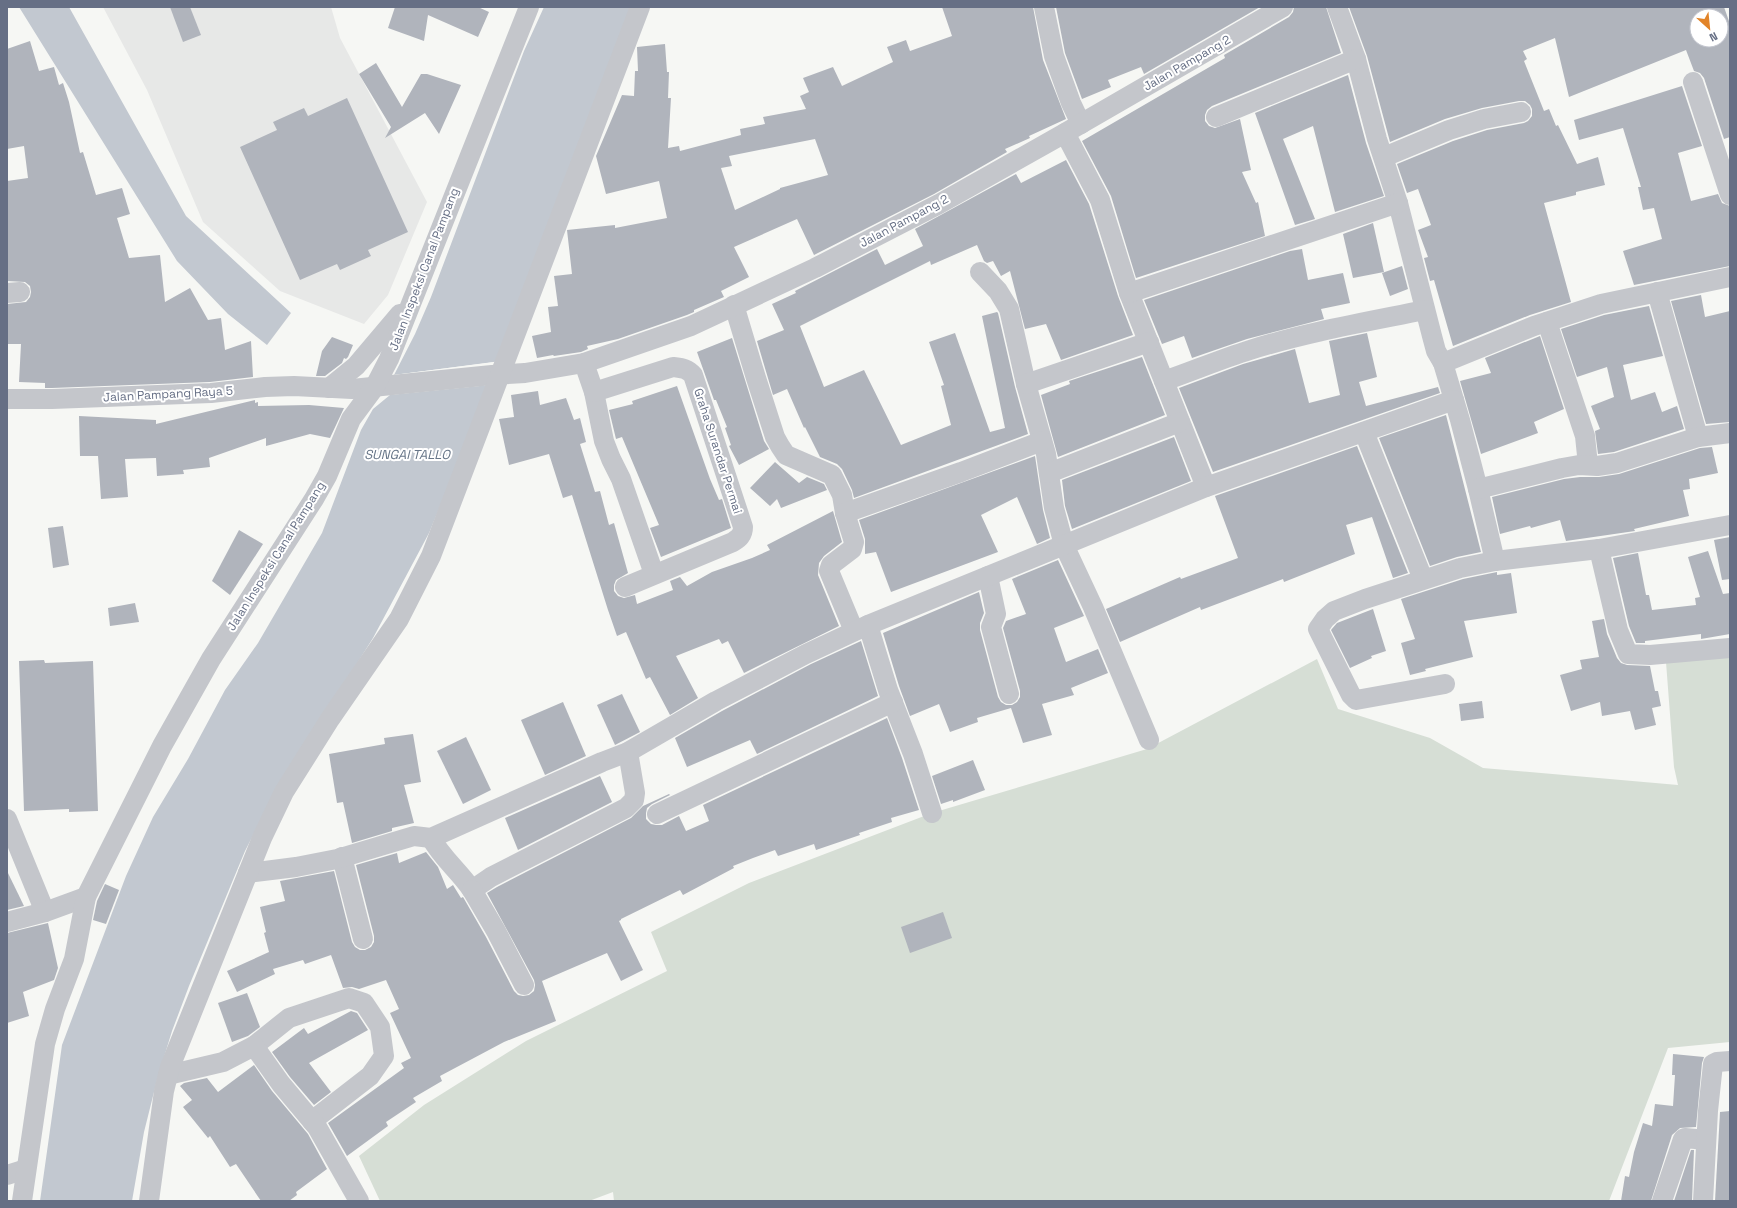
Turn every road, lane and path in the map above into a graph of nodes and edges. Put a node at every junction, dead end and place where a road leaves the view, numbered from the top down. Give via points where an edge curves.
1 (529, 7) edge
2 (640, 7) edge
3 (1044, 7) edge
4 (1284, 7) edge
5 (1337, 7) edge
6 (1356, 59) junction
7 (1693, 82) dead end
8 (1521, 112) dead end
9 (1216, 117) dead end
10 (1073, 128) junction
11 (1384, 157) junction
12 (1730, 192) edge
13 (1398, 203) junction
14 (980, 272) dead end
15 (1730, 277) edge
16 (1657, 292) junction
17 (1129, 294) junction
18 (412, 300) junction
19 (734, 305) junction
20 (1425, 310) junction
21 (1547, 322) junction
22 (1148, 342) junction
23 (584, 363) junction
24 (1443, 364) junction
25 (496, 375) junction
26 (1164, 381) junction
27 (395, 384) joint
28 (1026, 384) junction
29 (329, 388) junction
30 (374, 388) junction
31 (594, 392) junction
32 (7, 399) edge
33 (1454, 400) junction
34 (1180, 422) junction
35 (1364, 432) junction
36 (1730, 433) edge
37 (1698, 437) junction
38 (1042, 441) junction
39 (1588, 465) junction
40 (1049, 473) junction
41 (1206, 487) junction
42 (1478, 489) junction
43 (845, 513) junction
44 (1730, 525) edge
45 (1064, 545) junction
46 (1599, 549) junction
47 (1495, 561) junction
48 (654, 574) junction
49 (988, 576) junction
50 (1423, 579) junction
51 (625, 587) dead end
52 (861, 628) junction
53 (1730, 648) edge
54 (1445, 684) dead end
55 (1009, 694) dead end
56 (893, 702) junction
57 (1149, 740) dead end
58 (628, 752) junction
59 (932, 813) dead end
60 (658, 814) dead end
61 (7, 819) edge
62 (431, 838) junction
63 (342, 857) junction
64 (248, 873) junction
65 (472, 890) junction
66 (86, 897) junction
67 (45, 912) junction
68 (7, 922) edge
69 (363, 939) dead end
70 (524, 985) dead end
71 (254, 1046) junction
72 (1730, 1061) edge
73 (168, 1075) junction
74 (312, 1121) junction
75 (1706, 1140) junction
76 (26, 1169) junction
77 (7, 1174) edge
78 (22, 1201) edge
79 (148, 1201) edge
80 (359, 1201) edge
81 (1662, 1201) edge
82 (1703, 1201) edge

1 - 18 street, Jalan Inspeksi Canal Pampang
2 - 25 street
3 - 10 street via 1054,56 1071,103
4 - 10 street, Jalan Pampang 2
5 - 6 street
6 - 9 street
6 - 11 street
7 - 12 street
8 - 11 street via 1484,119 1449,130
10 - 17 street via 1100,200
10 - 19 street, Jalan Pampang 2 via 939,204 815,268
11 - 13 street
13 - 17 street
13 - 20 street
14 - 28 street via 998,291 1009,309
15 - 16 street
16 - 21 street via 1600,304
16 - 37 street
17 - 22 street
18 - 29 street via 356,366
18 - 30 street, Jalan Inspeksi Canal Pampang via 389,359
19 - 23 street, Jalan Pampang 2 via 690,326
19 - 43 street via 775,437 786,455 832,475 842,494
20 - 24 street via 1436,351
20 - 26 street via 1288,339
21 - 24 street
21 - 39 street via 1584,436
22 - 26 street
22 - 28 street
23 - 25 street, Jalan Pampang 2 via 525,374
23 - 31 street
24 - 33 street
25 - 27 street, Jalan Pampang 2
25 - 64 street via 431,556 399,619 297,769 262,838
26 - 34 street
27 - 30 street, Jalan Pampang Raya 5
28 - 38 street
29 - 30 street, Jalan Pampang Raya 5
29 - 32 street, Jalan Pampang Raya 5 via 286,386 211,393
30 - 66 street, Jalan Inspeksi Canal Pampang via 352,419 314,499 207,666 162,746
31 - 48 street via 604,441 621,478
31 - 48 street, Graha Surandar Permai via 673,367 683,368 693,375 743,532 741,537 733,542
33 - 35 street
33 - 42 street
34 - 40 street
34 - 41 street
35 - 41 street
35 - 50 street
36 - 37 street
37 - 39 street via 1616,463
38 - 40 street
38 - 43 street
39 - 42 street via 1562,468
40 - 45 street via 1054,508
41 - 45 street
42 - 47 street
43 - 52 street via 854,542 852,549 831,565 829,571
44 - 46 street
45 - 49 street
45 - 57 street
46 - 47 street
46 - 53 street via 1618,630 1628,654 1650,655
47 - 50 street
48 - 51 street, Graha Surandar Permai
49 - 52 street
49 - 55 street via 996,614 991,627
50 - 54 street via 1334,611 1318,629 1350,695 1356,700
52 - 56 street
52 - 58 street via 716,701
56 - 59 street via 912,748
56 - 60 street
58 - 62 street
58 - 65 street via 635,793 634,800 626,808 491,877
61 - 67 street
62 - 63 street via 414,836
62 - 65 street via 439,852 460,872
63 - 64 street via 296,867
63 - 69 street
64 - 73 street
65 - 70 street
66 - 67 street
66 - 76 street, Jalan Inspeksi Canal Pampang via 74,959 55,1009 46,1044
67 - 68 street
71 - 73 street via 223,1062
71 - 74 street via 280,1084
71 - 74 street via 289,1018 349,998 364,1003 380,1027 384,1056 370,1076
72 - 75 street via 1713,1064
73 - 79 street
74 - 80 street
75 - 81 street via 1683,1139
75 - 82 street
76 - 77 street
76 - 78 street, Jalan Inspeksi Canal Pampang

